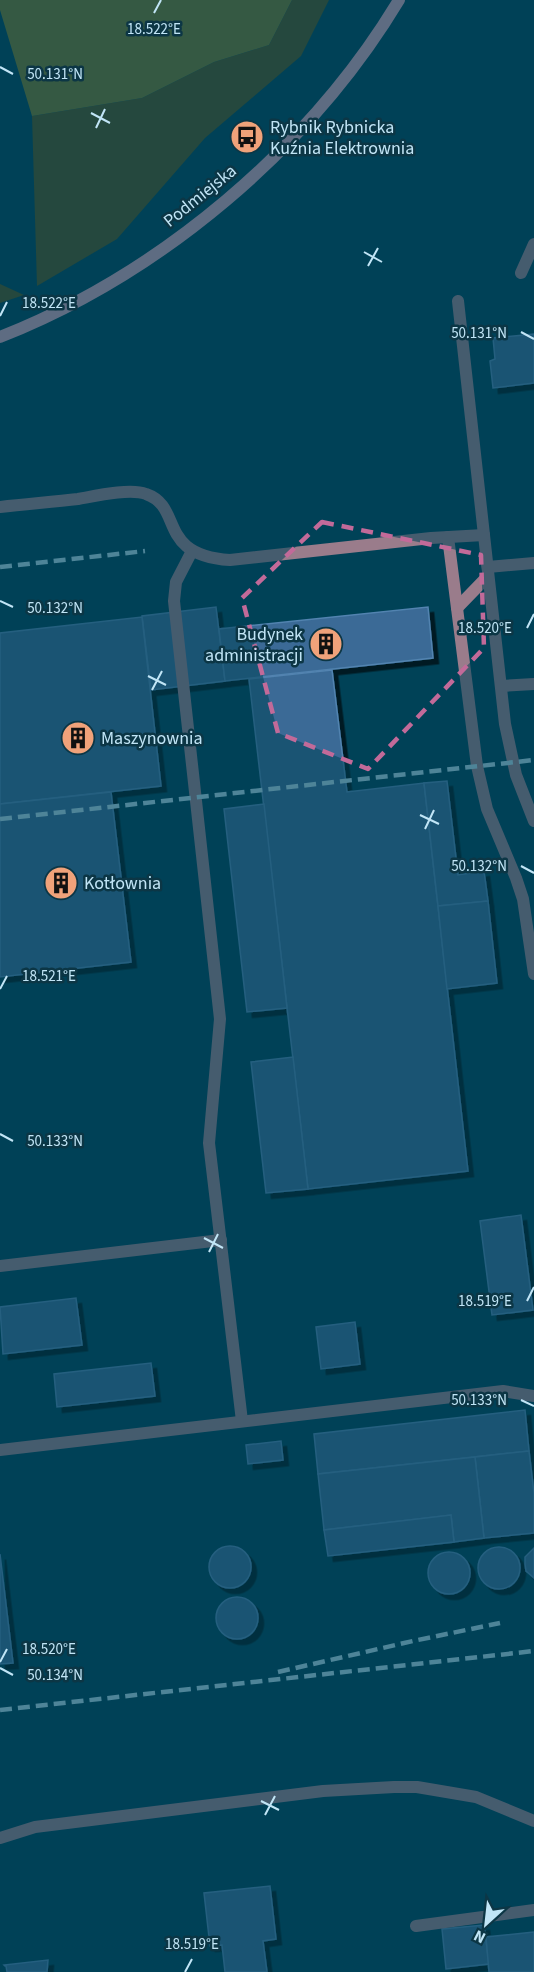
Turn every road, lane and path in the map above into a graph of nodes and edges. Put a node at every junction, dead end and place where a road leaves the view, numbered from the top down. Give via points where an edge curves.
1 (399, 0) edge
2 (534, 244) edge
3 (521, 273) dead end
4 (458, 301) dead end
5 (0, 337) edge
6 (0, 507) edge
7 (484, 535) junction
8 (448, 537) junction
9 (192, 551) junction
10 (534, 563) edge
11 (488, 572) junction
12 (457, 608) junction
13 (534, 684) edge
14 (501, 686) junction
15 (534, 821) edge
16 (534, 974) edge
17 (220, 1240) junction
18 (0, 1266) edge
19 (534, 1396) edge
20 (242, 1421) junction
21 (0, 1450) edge
22 (534, 1821) edge
23 (0, 1838) edge
24 (534, 1910) edge
25 (416, 1926) dead end

1 - 5 street, Podmiejska via 323,103 251,179 138,265 70,304
2 - 3 lane
4 - 7 lane
6 - 9 lane via 144,493 161,505 178,539
7 - 8 lane
7 - 11 lane
8 - 9 lane via 244,559 209,558
8 - 12 lane
9 - 17 lane via 176,582 174,601 219,1019 210,1143
10 - 11 lane
11 - 12 lane
11 - 14 lane
12 - 16 lane via 481,788 523,898
13 - 14 lane
14 - 15 lane via 516,776
17 - 18 lane
17 - 20 lane
19 - 20 lane via 502,1391
20 - 21 lane
22 - 23 lane via 490,1801 444,1791 417,1787 354,1788 35,1827
24 - 25 lane

